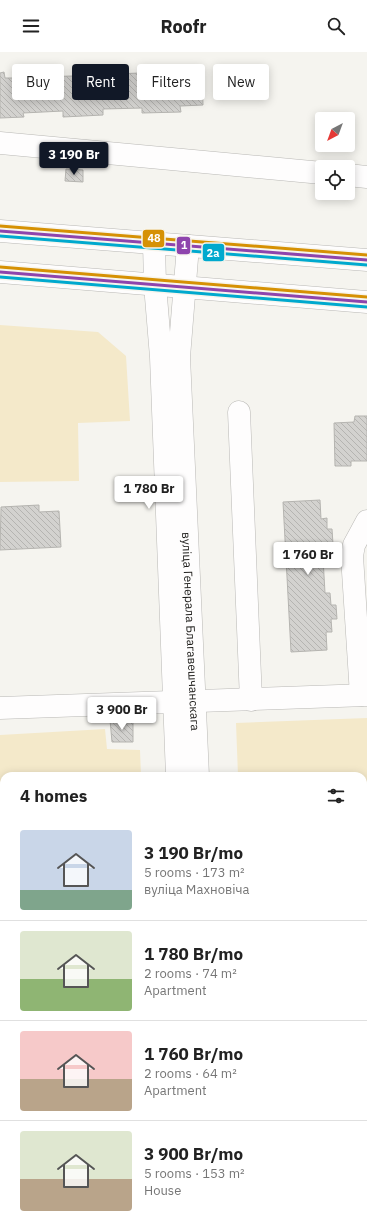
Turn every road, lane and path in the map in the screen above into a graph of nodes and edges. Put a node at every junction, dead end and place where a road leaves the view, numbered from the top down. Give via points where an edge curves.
1 (0, 142) edge
2 (315, 172) edge
3 (355, 176) edge
4 (367, 177) edge
5 (0, 231) edge
6 (154, 243) junction
7 (188, 246) junction
8 (367, 260) edge
9 (0, 272) edge
10 (155, 285) junction
11 (184, 288) junction
12 (367, 302) edge
13 (239, 412) dead end
14 (367, 521) edge
15 (364, 695) edge
16 (251, 700) junction
17 (184, 702) junction
18 (0, 708) edge
19 (176, 772) edge
20 (197, 772) edge

1 - 2 street
3 - 4 street
5 - 6 street
6 - 7 street
6 - 10 street
7 - 8 street
7 - 11 street, вуліца Генерала Благавешчанскага
9 - 10 street
10 - 11 street
10 - 17 street
11 - 12 street
11 - 17 street, вуліца Генерала Благавешчанскага via 179,357
13 - 16 street
14 - 15 street via 356,540 352,556
15 - 16 street
16 - 17 street
17 - 18 street
17 - 19 street
17 - 20 street, вуліца Генерала Благавешчанскага

